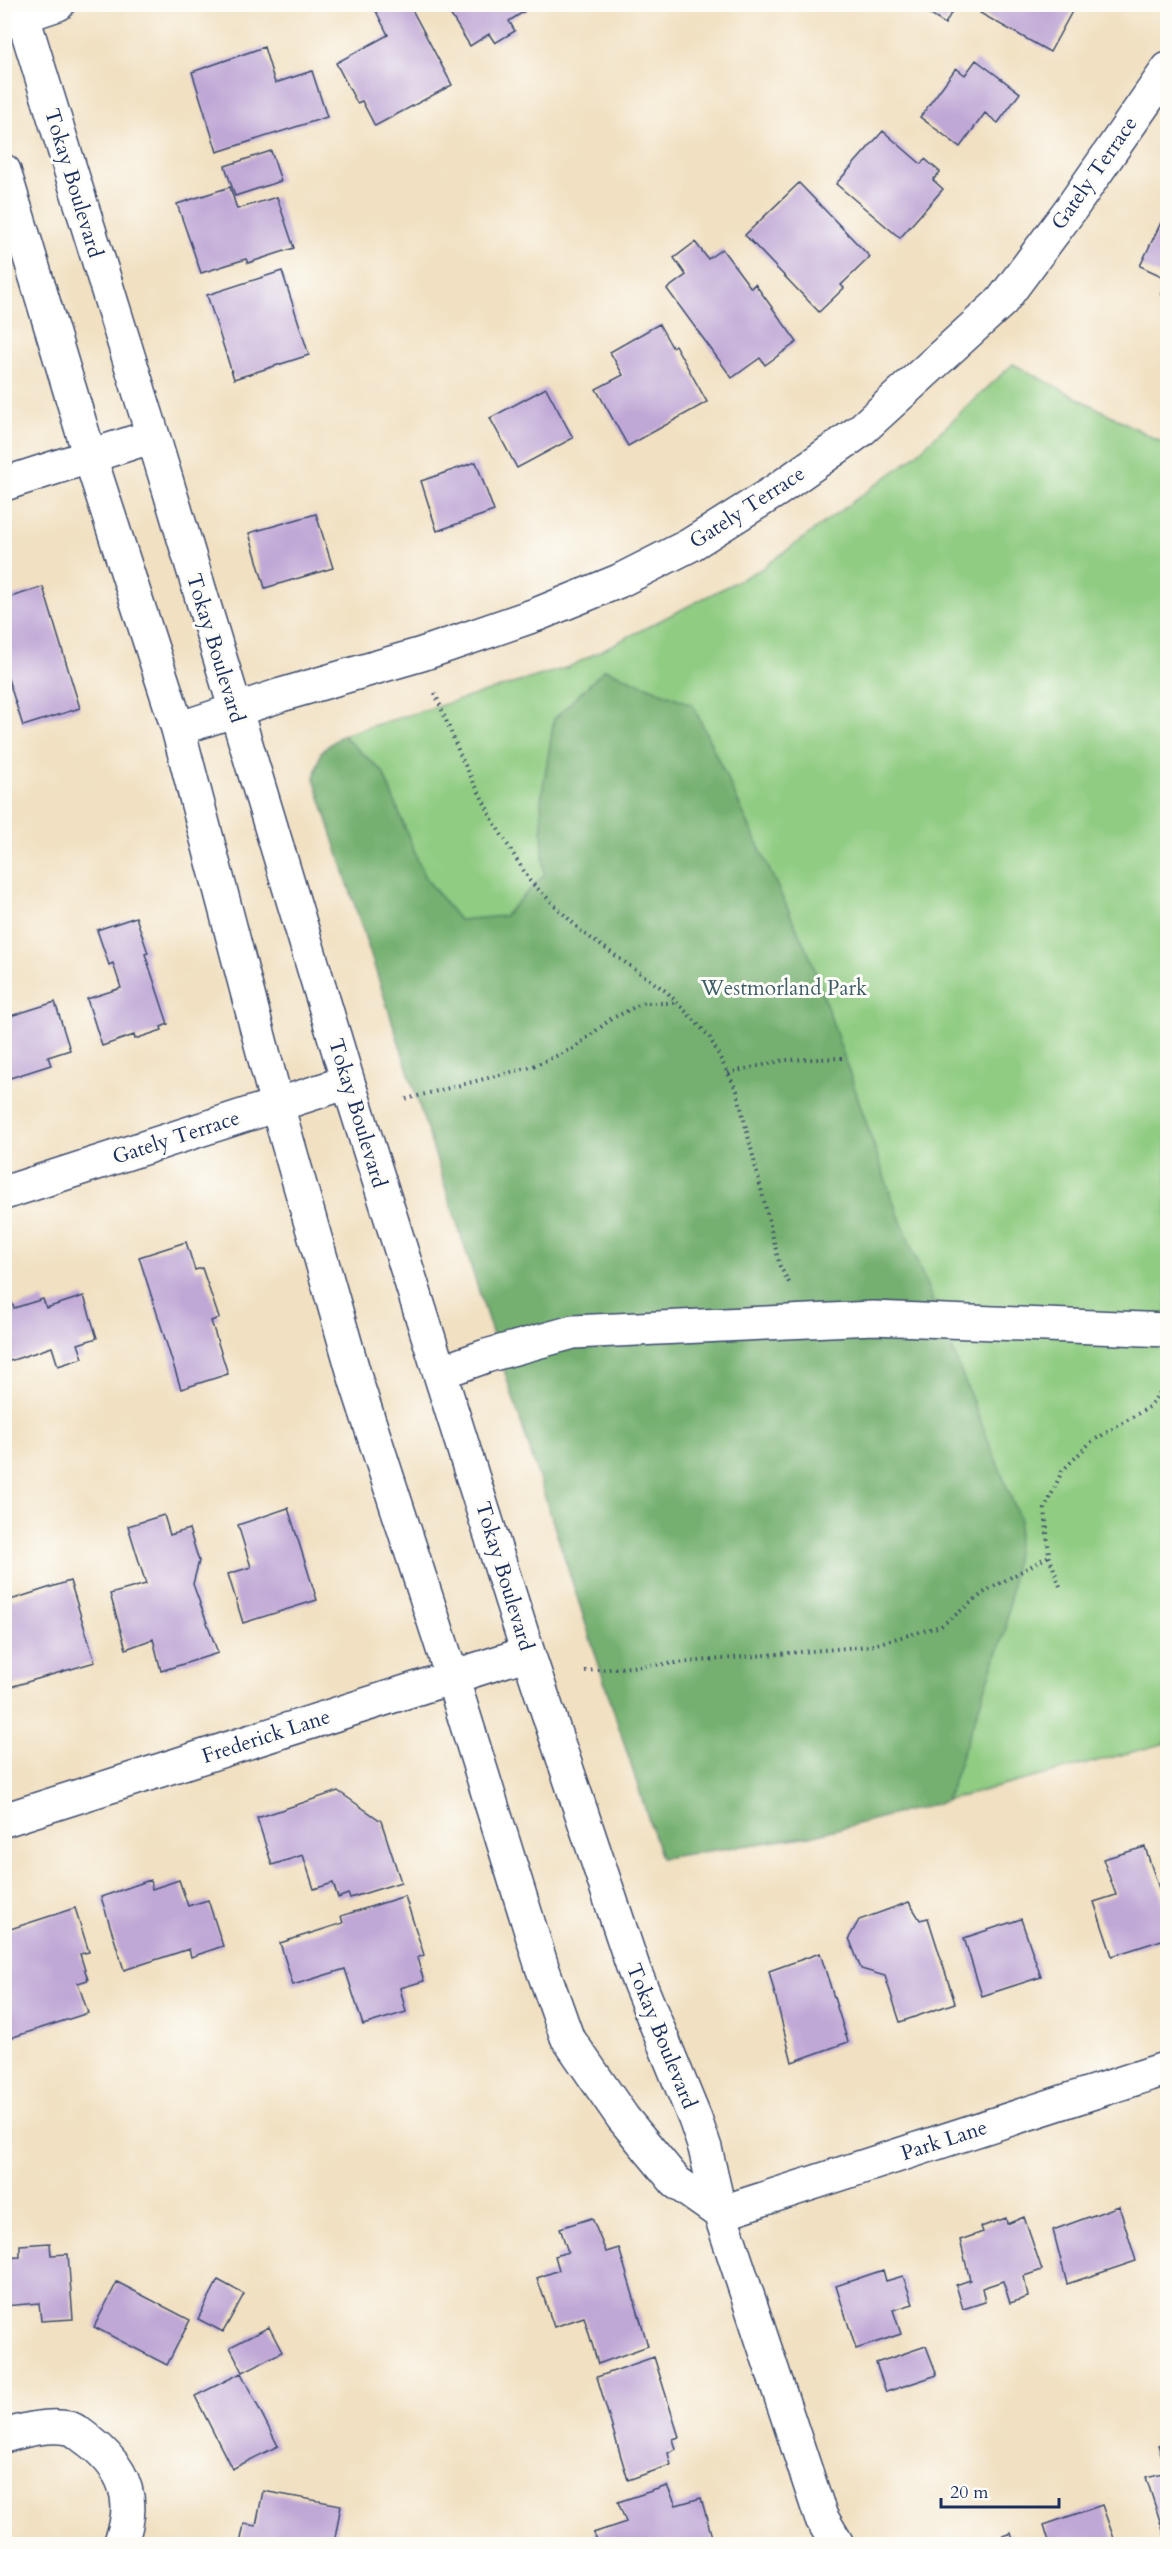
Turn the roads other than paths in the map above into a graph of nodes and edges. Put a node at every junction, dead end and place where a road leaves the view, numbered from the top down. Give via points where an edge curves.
1 (58, 4) edge
2 (15, 14) edge
3 (1167, 69) edge
4 (4, 171) edge
5 (153, 436) junction
6 (90, 457) junction
7 (4, 484) edge
8 (235, 711) junction
9 (178, 729) junction
10 (348, 1082) junction
11 (277, 1105) junction
12 (4, 1193) edge
13 (1167, 1330) edge
14 (441, 1372) junction
15 (528, 1653) junction
16 (452, 1677) junction
17 (4, 1820) edge
18 (1167, 2068) edge
19 (720, 2213) junction
20 (4, 2436) edge
21 (826, 2535) edge
22 (120, 2544) edge

1 - 2 street
2 - 5 street, Tokay Boulevard
3 - 8 street, Gately Terrace via 1002,301 860,430 777,490 690,545 619,581 449,645
4 - 6 street
5 - 6 street
5 - 8 street, Tokay Boulevard
6 - 7 street
6 - 9 street
8 - 9 street, Gately Terrace
8 - 10 street, Tokay Boulevard
9 - 11 street
10 - 11 street, Gately Terrace
10 - 14 street, Tokay Boulevard
11 - 12 street, Gately Terrace
11 - 16 street via 356,1381
13 - 14 street via 873,1318 573,1332
14 - 15 street, Tokay Boulevard
15 - 16 street, Frederick Lane
15 - 19 street, Tokay Boulevard via 634,1970 705,2148
16 - 17 street, Frederick Lane
16 - 19 street via 567,2037 623,2118 676,2182
18 - 19 street, Park Lane
19 - 21 street, Tokay Boulevard
20 - 22 street via 32,2428 71,2428 106,2454 128,2493 128,2524

